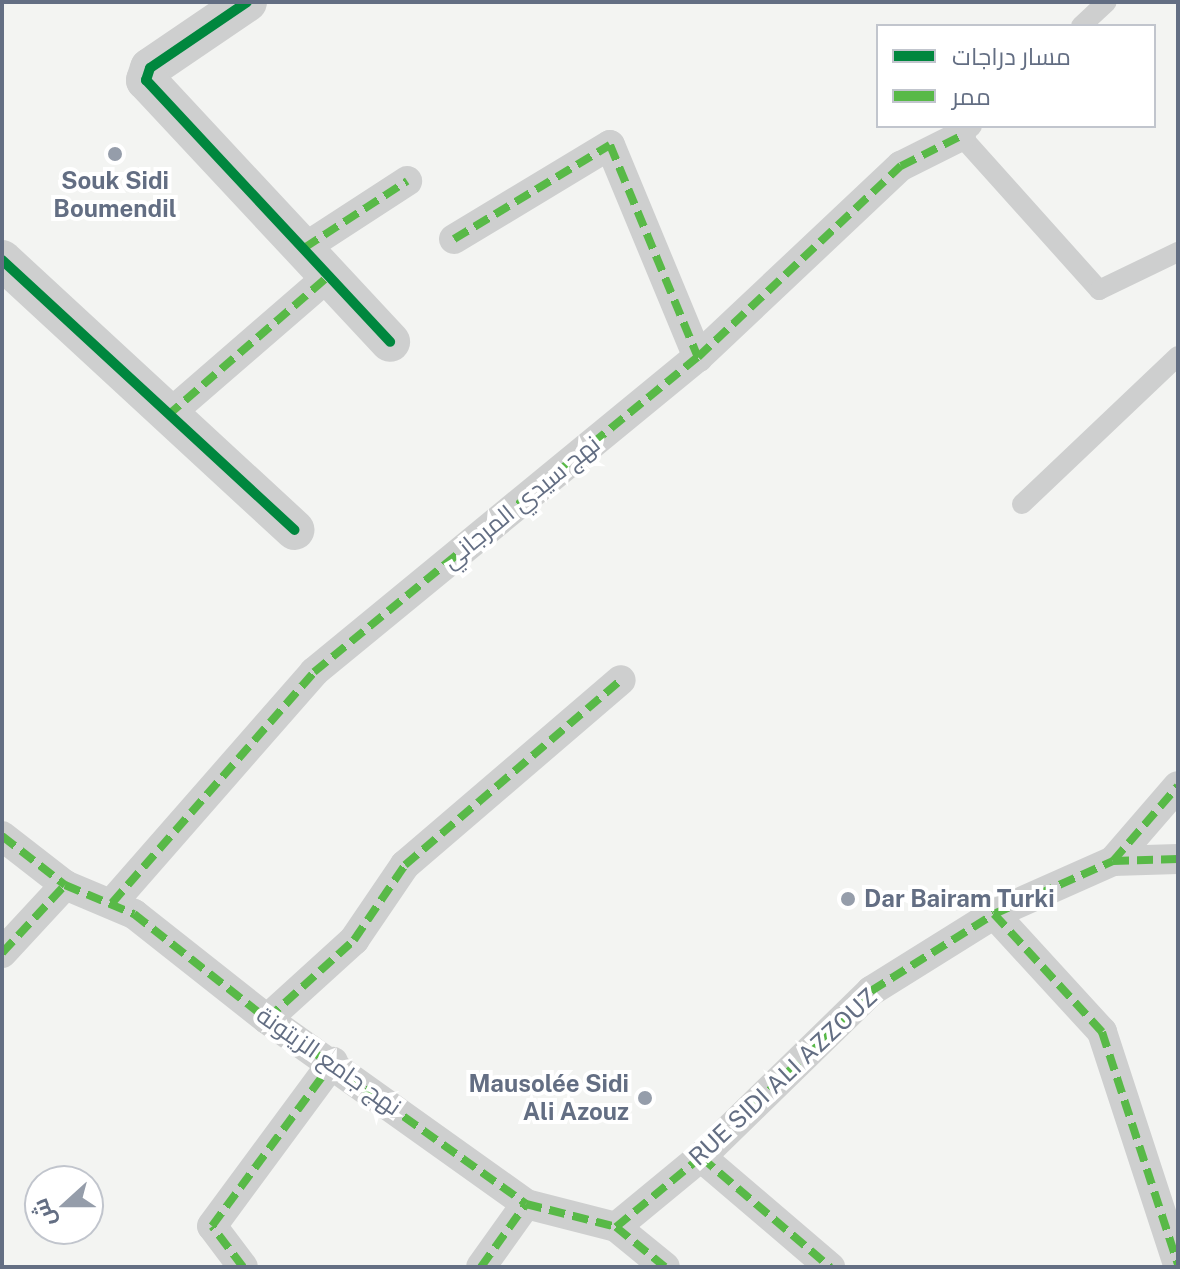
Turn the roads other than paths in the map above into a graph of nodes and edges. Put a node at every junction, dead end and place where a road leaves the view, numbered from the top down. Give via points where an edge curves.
1 (247, 2) edge
2 (1107, 2) edge
3 (1083, 24) edge
4 (966, 131) edge
5 (407, 181) dead end
6 (454, 239) dead end
7 (1178, 252) edge
8 (2, 260) edge
9 (317, 262) junction
10 (390, 342) dead end
11 (1178, 356) edge
12 (698, 357) junction
13 (167, 416) junction
14 (1022, 504) dead end
15 (295, 530) dead end
16 (621, 680) dead end
17 (1178, 786) edge
18 (2, 836) edge
19 (1178, 859) edge
20 (1113, 861) junction
21 (65, 885) junction
22 (112, 903) junction
23 (994, 914) junction
24 (2, 953) edge
25 (267, 1019) junction
26 (333, 1062) junction
27 (701, 1157) junction
28 (526, 1204) junction
29 (616, 1227) junction
30 (1178, 1265) edge
31 (243, 1267) edge
32 (481, 1267) edge
33 (665, 1267) edge
34 (830, 1267) edge

1 - 9 street via 150,68 146,80
2 - 3 lane
4 - 7 lane via 1099,290
4 - 12 street, نهج سيدي المرجاني via 901,166
5 - 9 street
6 - 12 street via 610,145
8 - 13 street
9 - 10 street
9 - 13 street
11 - 14 lane
12 - 22 street, نهج سيدي المرجاني via 314,672
13 - 15 street
16 - 25 street via 405,865 354,940
17 - 20 street
18 - 21 street, نهج جامع الزيتونة
19 - 20 street, RUE SIDI ALI AZZOUZ
20 - 23 street, RUE SIDI ALI AZZOUZ
21 - 22 street, نهج جامع الزيتونة
21 - 24 street
22 - 25 street, نهج جامع الزيتونة via 134,914
23 - 27 street, RUE SIDI ALI AZZOUZ via 871,991
23 - 30 street via 1102,1032
25 - 26 street, نهج جامع الزيتونة
26 - 28 street, نهج جامع الزيتونة
26 - 31 street via 212,1226
27 - 29 street, RUE SIDI ALI AZZOUZ
27 - 34 street
28 - 29 street, نهج جامع الزيتونة
28 - 32 street
29 - 33 street, نهج جامع الزيتونة

